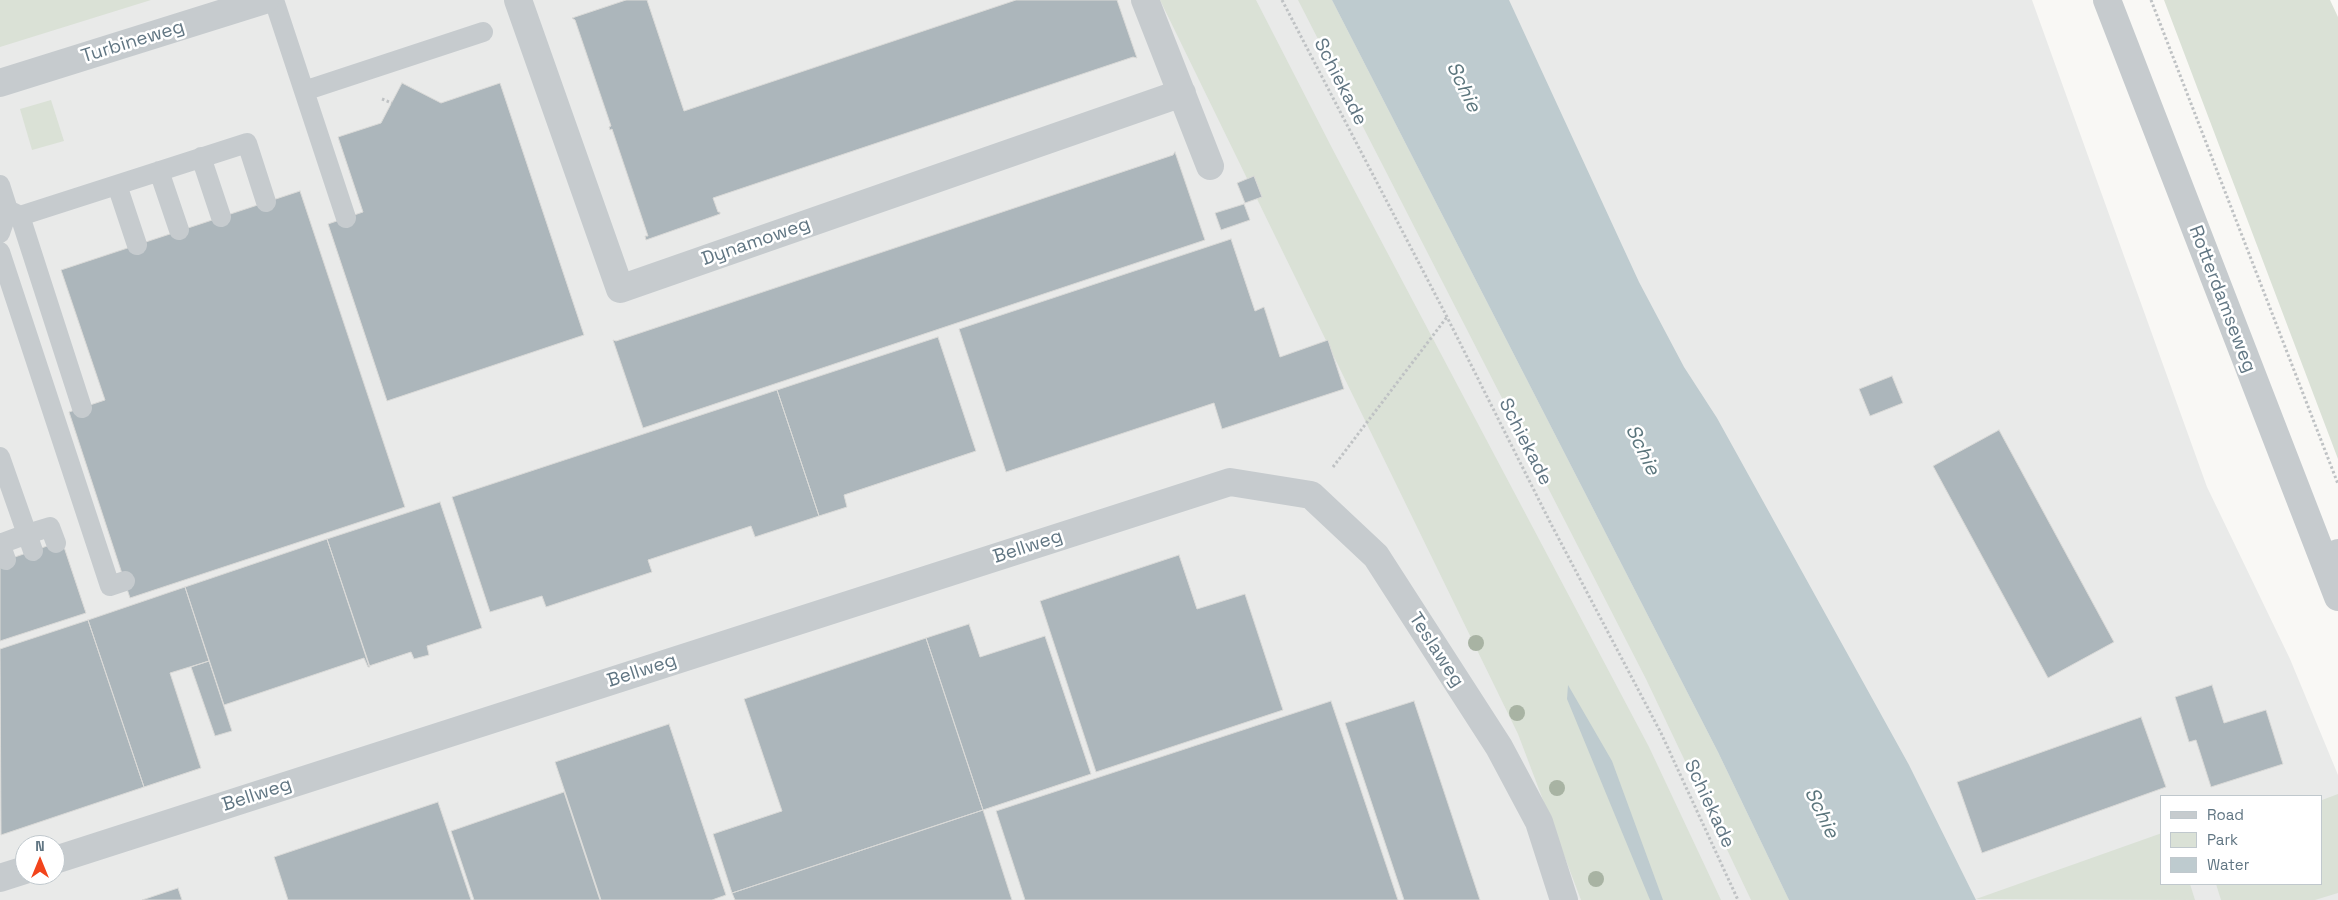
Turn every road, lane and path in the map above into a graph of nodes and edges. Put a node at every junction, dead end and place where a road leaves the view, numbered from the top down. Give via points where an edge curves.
1 (265, 0) edge
2 (274, 0) edge
3 (518, 0) edge
4 (1145, 0) edge
5 (1282, 0) edge
6 (2107, 0) edge
7 (2151, 0) edge
8 (483, 32) dead end
9 (0, 83) edge
10 (304, 91) junction
11 (1182, 93) junction
12 (201, 158) junction
13 (1210, 166) dead end
14 (159, 172) junction
15 (0, 185) edge
16 (117, 185) junction
17 (266, 202) dead end
18 (14, 213) junction
19 (221, 217) dead end
20 (346, 218) dead end
21 (179, 230) dead end
22 (0, 233) edge
23 (137, 245) dead end
24 (0, 252) edge
25 (1447, 317) junction
26 (82, 408) dead end
27 (0, 457) edge
28 (2338, 484) edge
29 (1311, 495) junction
30 (30, 543) junction
31 (56, 544) dead end
32 (2, 549) edge
33 (2330, 552) edge
34 (125, 581) dead end
35 (2338, 597) edge
36 (65, 857) edge
37 (15, 873) edge
38 (0, 878) edge
39 (1564, 900) edge
40 (1738, 900) edge

1 - 9 street, Turbineweg
2 - 10 lane
3 - 11 street, Dynamoweg via 620,289
4 - 11 street
5 - 25 path, Schiekade
6 - 33 street, Rotterdamseweg
7 - 28 path
8 - 10 lane
10 - 20 lane
11 - 13 street
12 - 14 lane
12 - 17 lane via 247,143
12 - 19 lane
14 - 16 lane
14 - 21 lane
15 - 18 lane
16 - 18 lane
16 - 23 lane
18 - 22 lane
18 - 26 lane
24 - 34 lane via 110,586
25 - 29 path
25 - 40 path, Schiekade via 1661,734
27 - 30 lane
29 - 36 street, Bellweg via 1230,482
29 - 39 street, Teslaweg via 1376,556 1499,748 1539,822
30 - 31 lane via 50,527
30 - 32 lane
33 - 35 street, Rotterdamseweg
37 - 38 street

